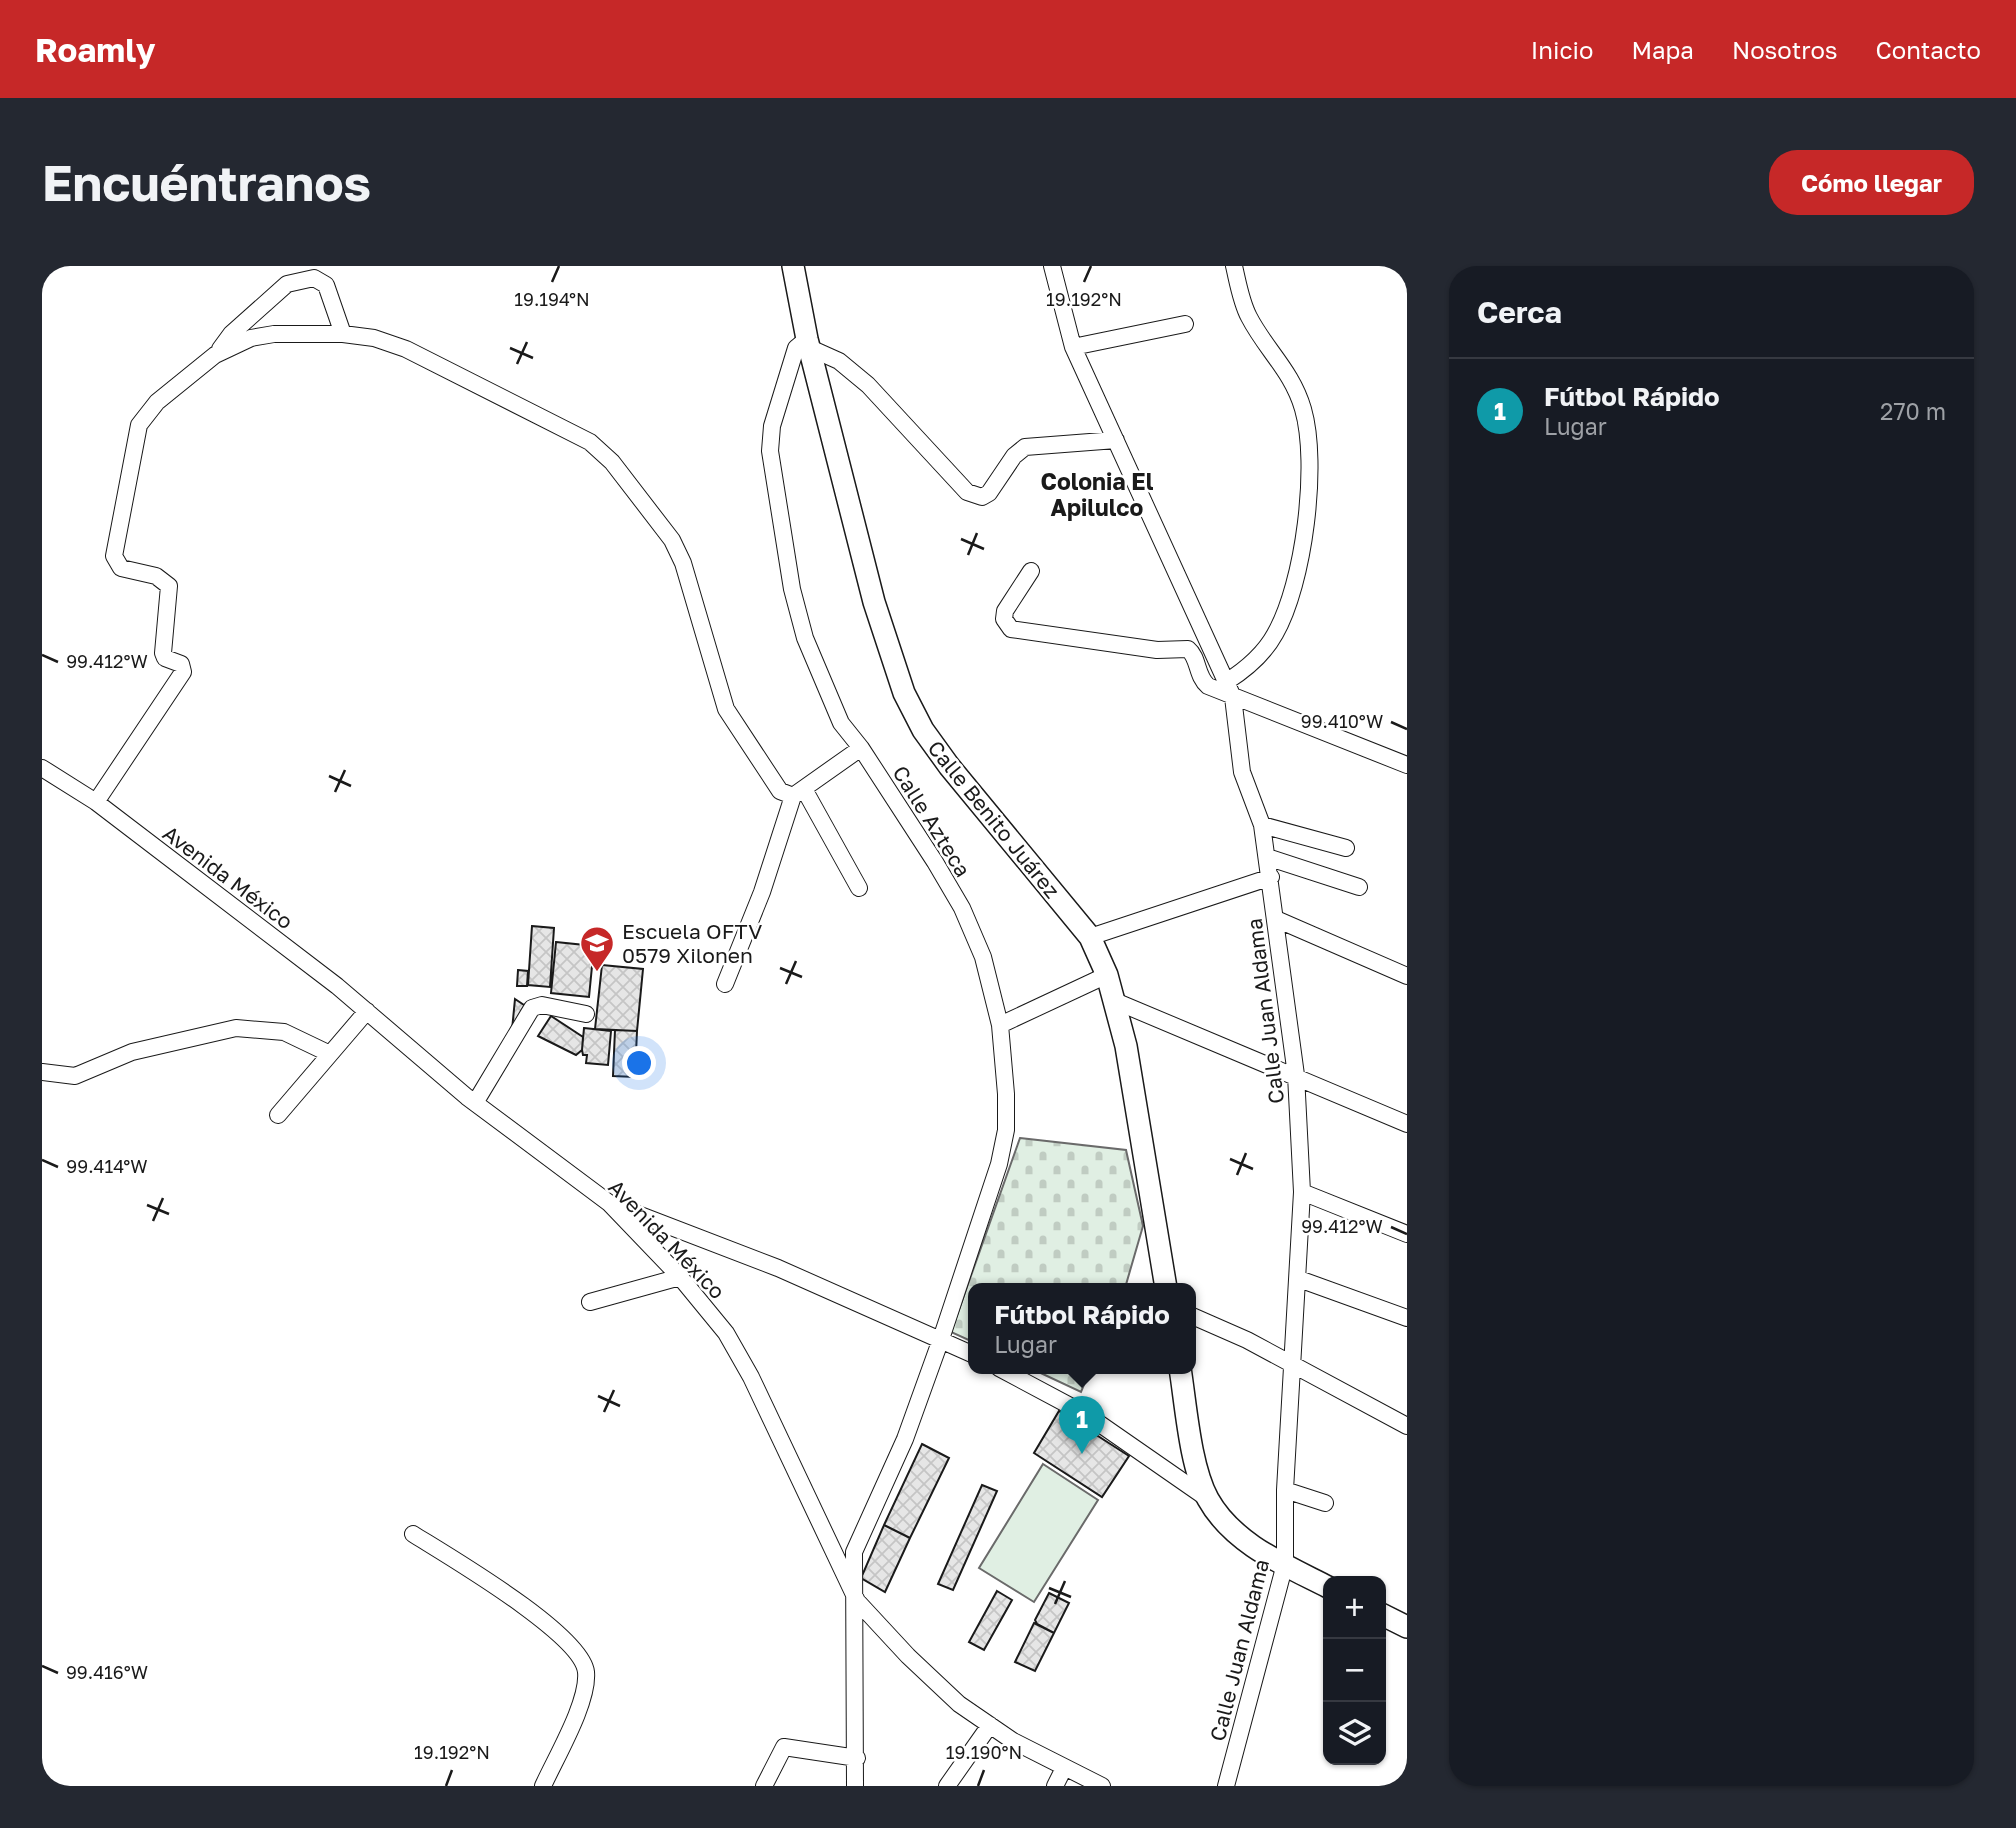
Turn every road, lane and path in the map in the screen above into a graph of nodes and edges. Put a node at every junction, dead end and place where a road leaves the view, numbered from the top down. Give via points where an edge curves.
1 (793, 266) edge
2 (1052, 266) edge
3 (1234, 266) edge
4 (1185, 324) dead end
5 (343, 334) junction
6 (808, 343) junction
7 (1073, 347) junction
8 (215, 355) junction
9 (1116, 440) junction
10 (1031, 571) dead end
11 (1229, 690) junction
12 (861, 748) junction
13 (1407, 765) edge
14 (42, 768) edge
15 (798, 792) junction
16 (96, 802) junction
17 (1262, 825) junction
18 (1346, 848) dead end
19 (1267, 857) junction
20 (1270, 877) junction
21 (1359, 887) dead end
22 (859, 888) dead end
23 (1276, 919) junction
24 (1090, 937) junction
25 (1107, 975) junction
26 (1407, 976) edge
27 (725, 984) dead end
28 (1115, 1001) junction
29 (367, 1010) junction
30 (586, 1014) dead end
31 (1000, 1025) junction
32 (330, 1054) junction
33 (42, 1072) edge
34 (1296, 1075) junction
35 (475, 1103) junction
36 (278, 1115) dead end
37 (1407, 1124) edge
38 (1302, 1192) junction
39 (609, 1203) junction
40 (1407, 1234) edge
41 (680, 1277) junction
42 (1300, 1279) junction
43 (1165, 1283) edge
44 (590, 1302) dead end
45 (1196, 1317) edge
46 (1407, 1318) edge
47 (941, 1339) junction
48 (968, 1352) edge
49 (1293, 1366) junction
50 (1010, 1374) edge
51 (1181, 1374) edge
52 (1407, 1426) edge
53 (1285, 1490) junction
54 (1208, 1499) junction
55 (1325, 1503) dead end
56 (413, 1534) dead end
57 (1285, 1564) junction
58 (1323, 1584) edge
59 (856, 1601) junction
60 (1386, 1616) edge
61 (1407, 1627) edge
62 (989, 1725) junction
63 (857, 1758) junction
64 (1064, 1768) junction
65 (543, 1786) edge
66 (764, 1786) edge
67 (855, 1786) edge
68 (947, 1786) edge
69 (1055, 1786) edge
70 (1102, 1786) edge
71 (1226, 1786) edge

1 - 6 main road, Calle Benito Juárez
2 - 7 street, Calle Juan Aldama
3 - 11 street via 1248,316 1285,366 1303,408 1312,458 1294,582 1276,634
4 - 7 street
5 - 8 street via 251,338
5 - 8 street via 326,285 314,278 287,284 231,334
5 - 15 street via 406,349 567,428 612,462 655,515 683,563 726,709 780,791
6 - 9 street via 852,370 975,496 989,494 1025,447
6 - 12 street, Calle Azteca via 796,348 786,374 770,451 792,589 805,638 841,723
6 - 24 main road, Calle Benito Juárez via 874,602 904,693 949,766
7 - 9 street, Calle Juan Aldama
8 - 16 street via 146,412 134,440 114,556 121,568 156,576 169,586 163,653 181,664 183,672
9 - 11 street, Calle Juan Aldama
10 - 11 street via 1005,611 1004,619 1012,629 1157,650 1188,649 1203,681
11 - 13 street
11 - 17 street, Calle Juan Aldama via 1242,772
12 - 15 street
12 - 31 street, Calle Azteca via 962,908 983,957
14 - 16 street, Avenida México
15 - 22 street
15 - 27 street
16 - 29 street, Avenida México
17 - 18 street
17 - 19 street, Calle Juan Aldama
19 - 20 street, Calle Juan Aldama
19 - 21 street
20 - 23 street, Calle Juan Aldama
20 - 24 street
23 - 26 street
23 - 34 street, Calle Juan Aldama
24 - 25 main road, Calle Benito Juárez
25 - 28 main road, Calle Benito Juárez
25 - 31 street
28 - 34 street
28 - 43 main road, Calle Benito Juárez
29 - 32 street
29 - 35 street, Avenida México
30 - 35 street via 541,1004 532,1008
31 - 47 street, Calle Azteca via 1006,1130
32 - 33 street via 284,1032 236,1028 132,1052 75,1076
32 - 36 street
34 - 37 street
34 - 38 street, Calle Juan Aldama
35 - 39 street, Avenida México
38 - 40 street
38 - 42 street, Calle Juan Aldama
39 - 41 street, Avenida México
39 - 47 street via 778,1268
41 - 44 street
41 - 59 street, Avenida México via 726,1334 751,1377
42 - 46 street
42 - 49 street, Calle Juan Aldama
45 - 49 street
47 - 48 street
47 - 59 street, Calle Azteca via 905,1438 854,1552
49 - 52 street
49 - 53 street, Calle Juan Aldama
50 - 54 street via 1087,1415
51 - 54 main road
53 - 55 street
53 - 57 street, Calle Juan Aldama
54 - 57 main road via 1228,1526
56 - 65 street via 495,1586 582,1657 586,1673 582,1696
57 - 58 main road
57 - 71 street, Calle Juan Aldama
59 - 62 street, Avenida México via 959,1704
59 - 63 street, Calle Azteca
60 - 61 main road
62 - 64 street, Avenida México
62 - 68 street
63 - 66 street via 784,1747
63 - 67 street, Calle Azteca
64 - 69 street
64 - 70 street, Avenida México

